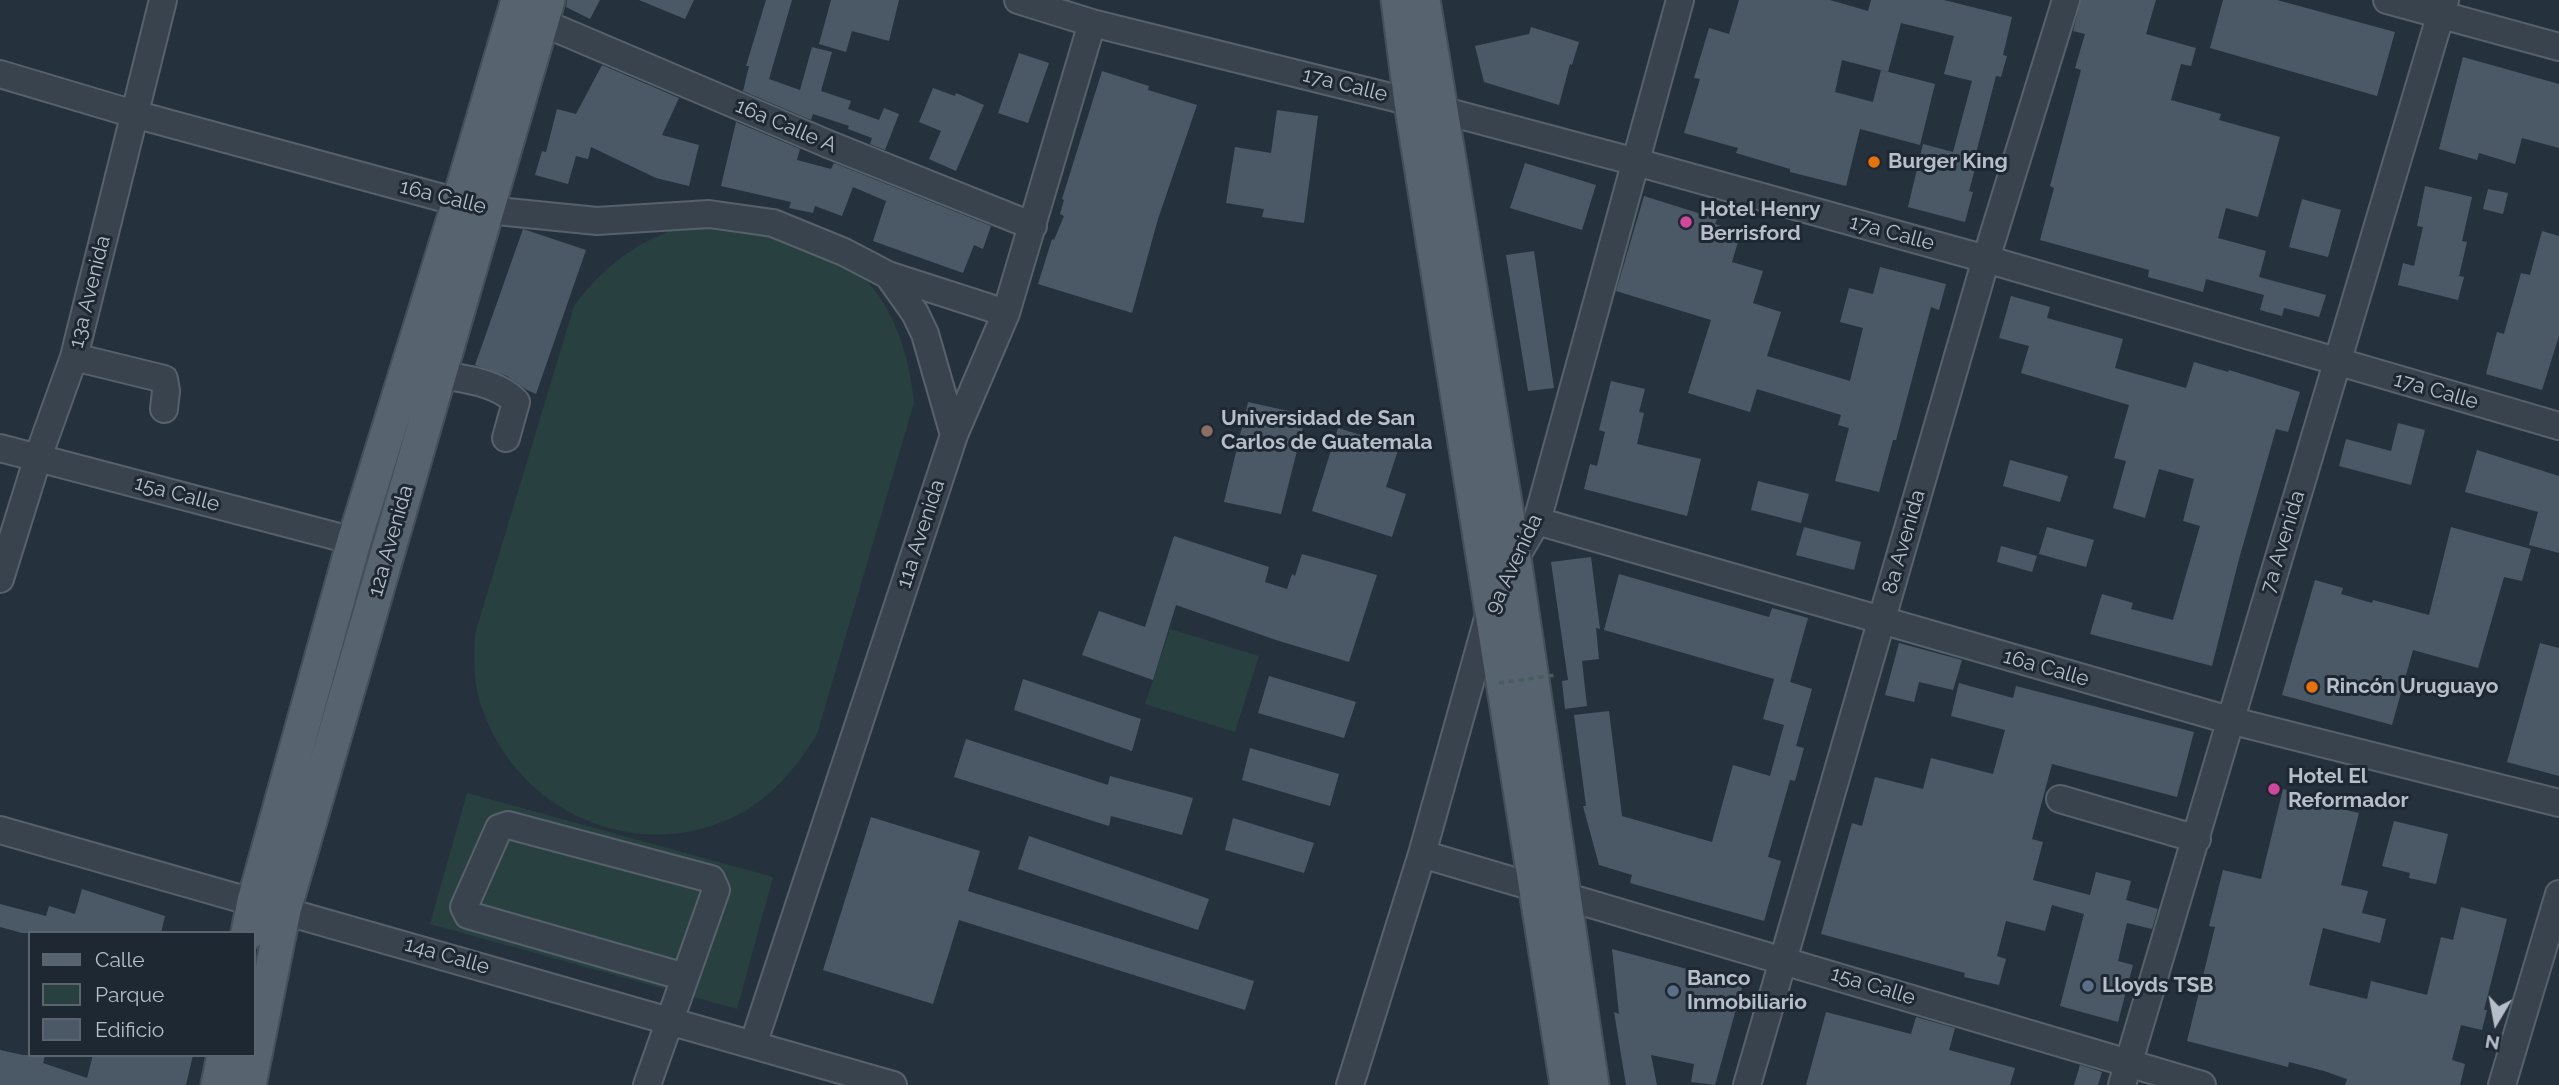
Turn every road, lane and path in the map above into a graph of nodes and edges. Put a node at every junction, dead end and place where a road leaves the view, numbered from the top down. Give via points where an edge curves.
1 (163, 0) edge
2 (1018, 0) edge
3 (1398, 0) edge
4 (1423, 0) edge
5 (1680, 0) edge
6 (2066, 0) edge
7 (2387, 0) edge
8 (2443, 8) edge
9 (536, 15) edge
10 (1092, 23) junction
11 (2559, 47) edge
12 (596, 62) dead end
13 (0, 74) edge
14 (1426, 106) junction
15 (134, 114) junction
16 (1636, 162) junction
17 (473, 206) junction
18 (1033, 226) junction
19 (1986, 259) junction
20 (888, 275) junction
21 (1006, 313) junction
22 (74, 357) junction
23 (2338, 363) junction
24 (439, 375) junction
25 (164, 409) dead end
26 (2559, 426) edge
27 (954, 435) junction
28 (506, 438) dead end
29 (0, 448) edge
30 (38, 457) junction
31 (1537, 521) junction
32 (354, 541) junction
33 (1514, 558) junction
34 (0, 579) edge
35 (1492, 604) junction
36 (1881, 620) junction
37 (1555, 675) dead end
38 (1499, 682) dead end
39 (2229, 720) junction
40 (2060, 799) dead end
41 (2559, 803) edge
42 (0, 830) edge
43 (2197, 839) junction
44 (1422, 854) junction
45 (1550, 891) junction
46 (2559, 894) edge
47 (262, 915) edge
48 (1784, 959) junction
49 (685, 977) junction
50 (256, 993) edge
51 (669, 1021) junction
52 (753, 1045) junction
53 (224, 1057) edge
54 (251, 1057) edge
55 (2125, 1075) edge
56 (218, 1085) edge
57 (249, 1085) edge
58 (647, 1085) edge
59 (893, 1085) edge
60 (1350, 1085) edge
61 (1567, 1085) edge
62 (1592, 1085) edge
63 (1747, 1085) edge
64 (2203, 1085) edge
65 (2502, 1085) edge

1 - 15 street, 13a Avenida
2 - 10 street, 17a Calle
3 - 14 main road
4 - 14 main road
5 - 16 street, 9a Avenida
6 - 19 street, 8a Avenida
7 - 8 street
8 - 11 street
8 - 23 street, 7a Avenida
9 - 12 street
9 - 17 main road, 12a Avenida
9 - 18 street, 16a Calle A via 828,144
10 - 14 street, 17a Calle
10 - 18 street, 11a Avenida
13 - 15 street, 16a Calle
14 - 16 street, 17a Calle
14 - 33 main road
14 - 35 main road
15 - 17 street, 16a Calle
15 - 22 street, 13a Avenida
16 - 19 street, 17a Calle
16 - 31 street, 9a Avenida
17 - 20 street, 16a Calle via 597,221 709,214 773,223
17 - 24 main road, 12a Avenida
17 - 32 main road, 12a Avenida
18 - 21 street, 11a Avenida
19 - 23 street, 17a Calle
19 - 36 street, 8a Avenida
20 - 21 street, 16a Calle
20 - 27 street, 16a Calle via 925,334
21 - 27 street, 11a Avenida
22 - 25 street via 164,379
22 - 30 street, 13a Avenida
23 - 26 street, 17a Calle
23 - 39 street, 7a Avenida
24 - 28 street via 507,393 516,402
24 - 47 main road, 12a Avenida
27 - 52 street, 11a Avenida
29 - 30 street, 15a Calle
30 - 32 street, 15a Calle
30 - 34 street, 13a Avenida
31 - 33 street, 9a Avenida
31 - 36 street, 16a Calle
32 - 47 main road, 12a Avenida
33 - 35 street, 9a Avenida
33 - 45 main road
35 - 44 street, 9a Avenida
35 - 45 main road
36 - 39 street, 16a Calle
36 - 48 street, 8a Avenida
37 - 38 path, bridge
39 - 41 street, 16a Calle
39 - 43 street, 7a Avenida
40 - 43 street
42 - 47 street, 14a Calle
43 - 55 street, 7a Avenida
44 - 45 street, 15a Calle
44 - 60 street, 9a Avenida
45 - 48 street, 15a Calle
45 - 61 main road via 1548,973
45 - 62 main road
46 - 65 street
47 - 50 main road, 12a Avenida
47 - 51 street, 14a Calle
48 - 55 street, 15a Calle
48 - 63 street, 8a Avenida
49 - 49 street via 468,915 464,906 499,828 508,825 711,879 716,890
49 - 51 street
51 - 52 street, 14a Calle
51 - 58 street
52 - 59 street, 14a Calle
53 - 56 main road
54 - 57 main road, 12a Avenida
55 - 64 street, 15a Calle

